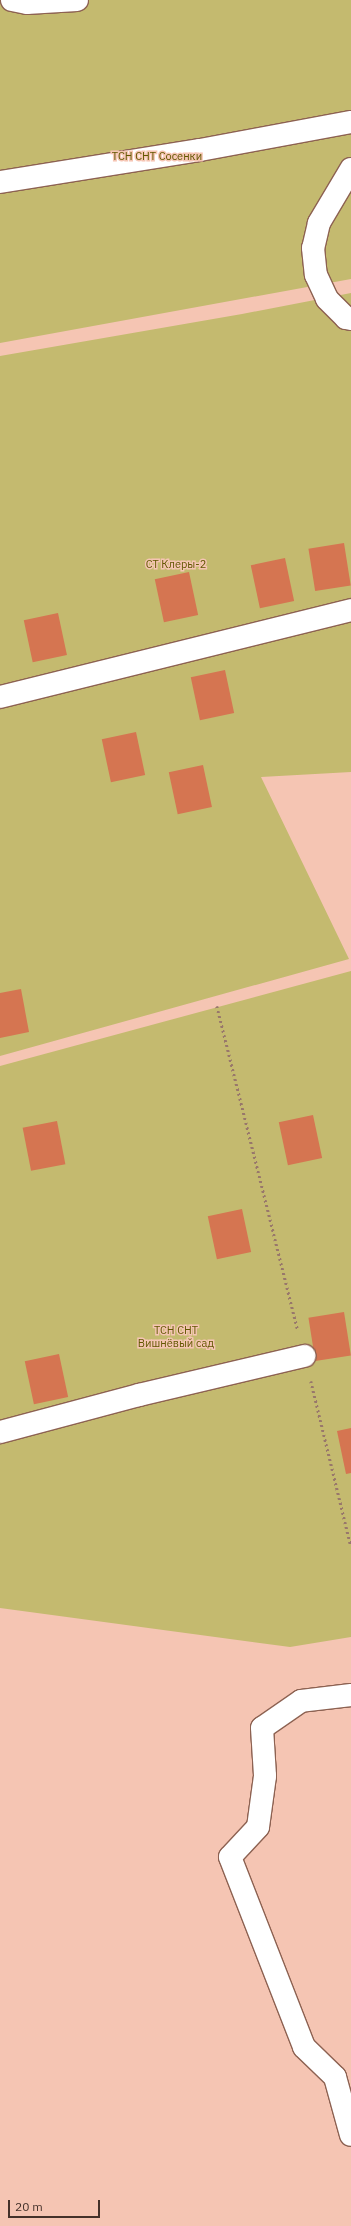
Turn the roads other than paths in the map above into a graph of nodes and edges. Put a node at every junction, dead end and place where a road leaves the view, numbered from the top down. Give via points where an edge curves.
1 (12, 0) edge
2 (77, 0) edge
3 (351, 122) edge
4 (351, 169) edge
5 (0, 182) edge
6 (351, 319) edge
7 (351, 610) edge
8 (0, 697) edge
9 (304, 1356) road end
10 (0, 1432) edge
11 (351, 1695) edge
12 (351, 2135) edge

1 - 2 lane via 26,4
3 - 5 lane via 200,150
4 - 6 lane via 320,223 313,248 316,275 327,299 346,318
7 - 8 lane
9 - 10 lane via 139,1395
11 - 12 lane via 301,1701 262,1728 265,1776 258,1827 230,1857 304,2047 335,2077

